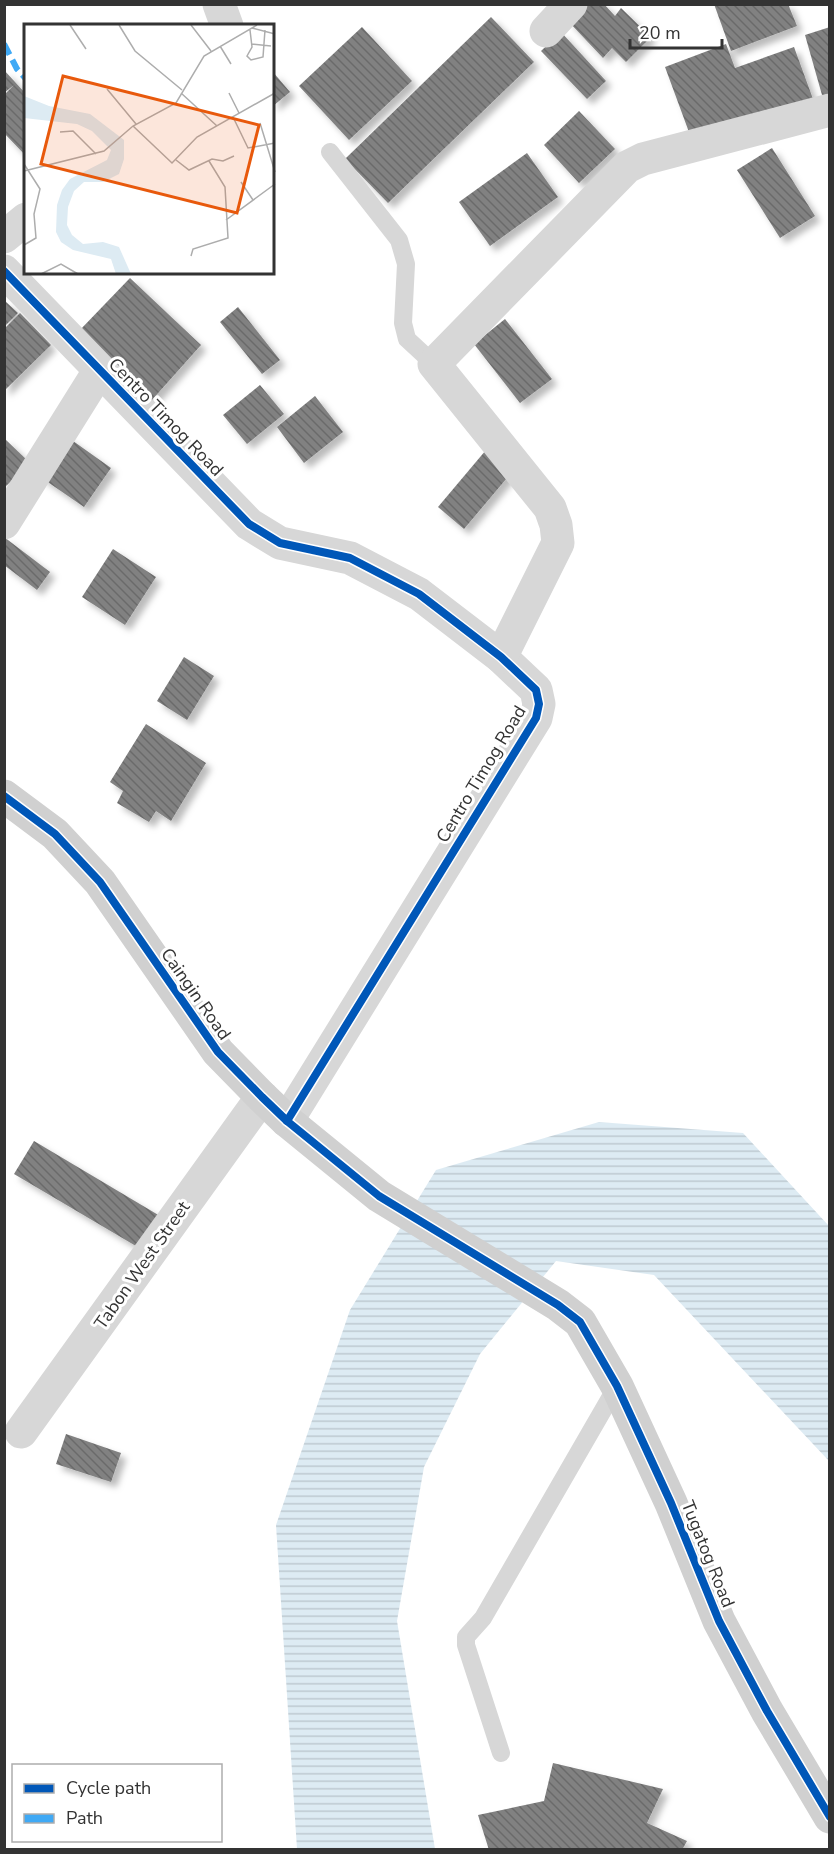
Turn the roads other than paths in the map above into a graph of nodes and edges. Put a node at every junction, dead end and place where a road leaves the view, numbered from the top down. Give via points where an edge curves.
1 (219, 4) edge
2 (571, 4) edge
3 (226, 24) edge
4 (546, 31) dead end
5 (830, 110) edge
6 (330, 152) dead end
7 (24, 221) edge
8 (4, 237) edge
9 (4, 271) edge
10 (434, 364) junction
11 (99, 371) junction
12 (4, 523) edge
13 (501, 657) junction
14 (4, 796) edge
15 (262, 1097) junction
16 (287, 1121) junction
17 (558, 1305) joint
18 (617, 1386) junction
19 (21, 1432) dead end
20 (501, 1753) dead end
21 (830, 1816) edge

1 - 3 street
2 - 4 street
5 - 10 street via 643,159 627,167
6 - 10 lane via 399,240 406,264 403,323 407,339
7 - 8 street
9 - 11 street, Centro Timog Road
10 - 13 street via 550,508 556,525 558,543
11 - 12 street
11 - 13 street, Centro Timog Road via 249,524 280,543 350,558 420,594
13 - 16 street, Centro Timog Road via 536,690 536,718
14 - 15 street, Caingin Road via 55,834 100,882 218,1052
15 - 16 street, Caingin Road
15 - 19 street, Tabon West Street
16 - 17 street, Caingin Road via 380,1196
17 - 18 street, Tugatog Road via 580,1322
18 - 20 lane via 483,1618 466,1637
18 - 21 street, Tugatog Road via 719,1621

